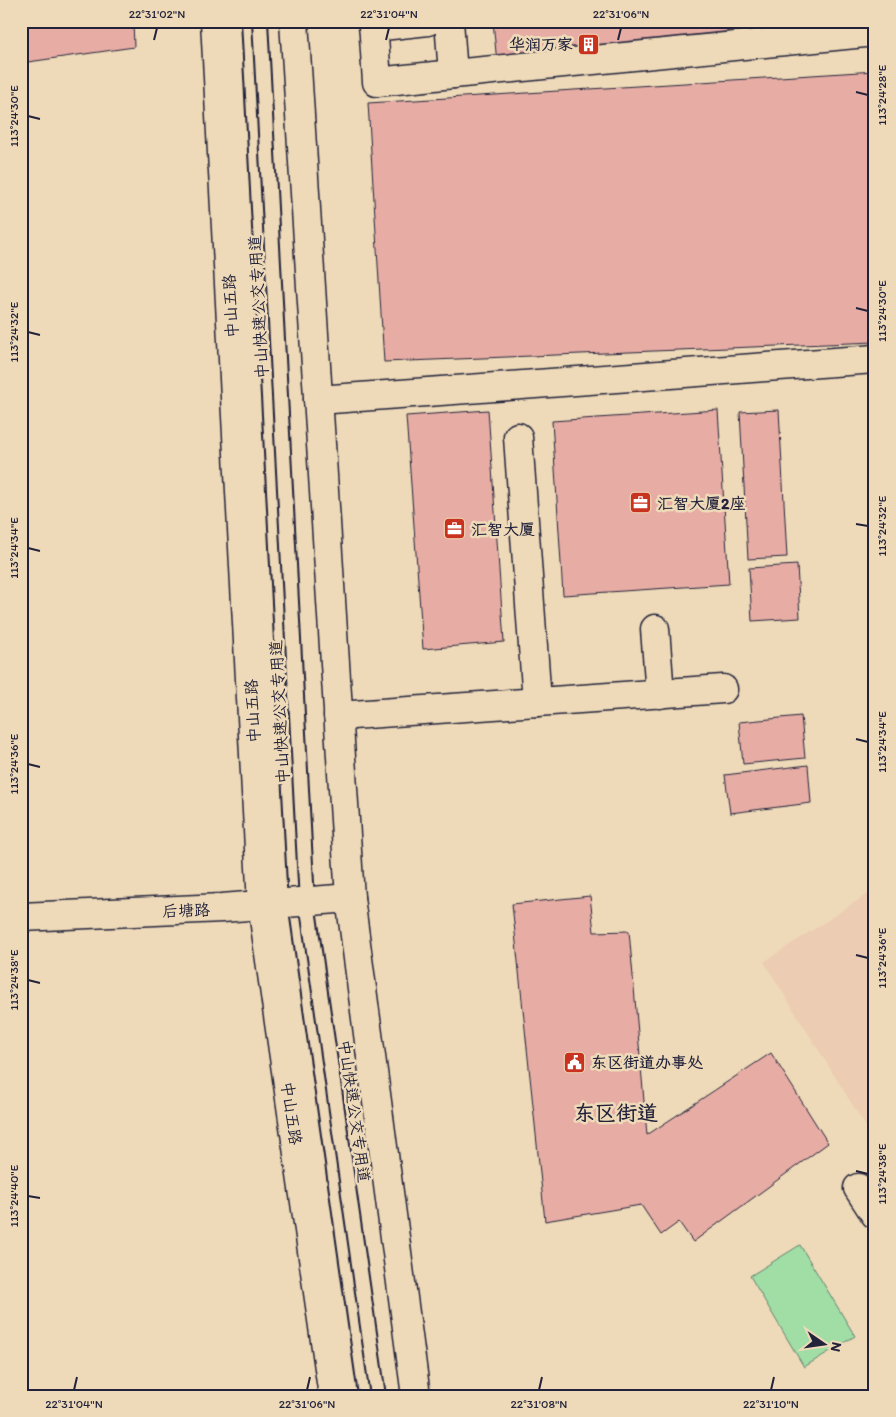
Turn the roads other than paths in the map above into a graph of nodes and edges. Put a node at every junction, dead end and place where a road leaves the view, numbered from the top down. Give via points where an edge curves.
1 (215, 21) edge
2 (232, 21) edge
3 (260, 21) edge
4 (294, 21) edge
5 (428, 21) edge
6 (449, 21) edge
7 (373, 24) edge
8 (875, 32) edge
9 (453, 74) junction
10 (875, 359) edge
11 (318, 400) junction
12 (518, 438) dead end
13 (655, 629) dead end
14 (723, 689) dead end
15 (660, 694) junction
16 (537, 702) junction
17 (338, 716) junction
18 (350, 898) junction
19 (307, 902) junction
20 (271, 904) junction
21 (21, 917) edge
22 (858, 1188) dead end
23 (875, 1214) edge
24 (333, 1396) edge
25 (350, 1396) edge
26 (378, 1396) edge
27 (416, 1396) edge

1 - 20 main road, 中山五路
2 - 20 lane, 中山快速公交专用道
3 - 19 lane, 中山快速公交专用道
4 - 11 main road
5 - 7 main road
6 - 9 main road
7 - 9 main road via 377,82
8 - 9 main road
10 - 11 main road
11 - 17 main road
12 - 16 main road
13 - 15 main road
14 - 15 main road
15 - 16 main road
16 - 17 main road
17 - 18 main road
18 - 19 main road, 后塘路
18 - 27 main road
19 - 20 main road, 后塘路
19 - 26 lane, 中山快速公交专用道
20 - 21 main road, 后塘路
20 - 24 main road, 中山五路
20 - 25 lane, 中山快速公交专用道
22 - 23 main road

